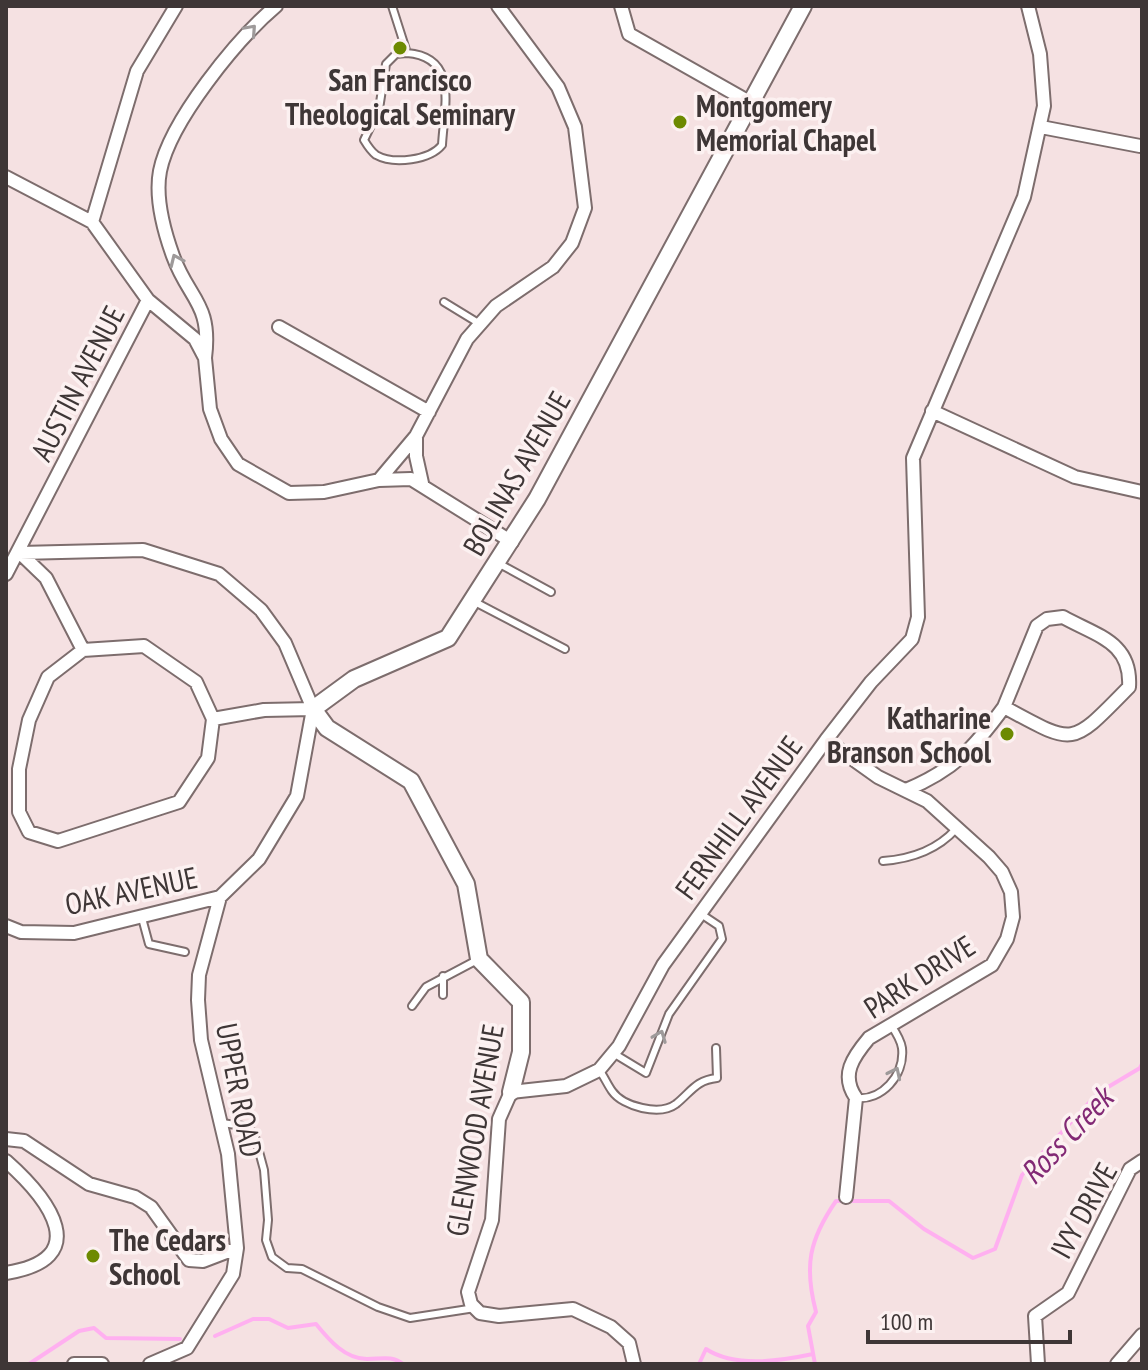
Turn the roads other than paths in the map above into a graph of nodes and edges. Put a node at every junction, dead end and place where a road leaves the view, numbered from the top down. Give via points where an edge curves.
1 (176, 6) edge
2 (276, 6) edge
3 (392, 6) edge
4 (498, 6) edge
5 (621, 6) edge
6 (803, 6) edge
7 (1028, 6) edge
8 (407, 53) junction
9 (751, 103) junction
10 (1041, 127) junction
11 (1140, 146) dead end
12 (6, 177) edge
13 (92, 222) junction
14 (148, 300) junction
15 (444, 302) dead end
16 (199, 303) junction
17 (480, 324) junction
18 (181, 326) junction
19 (279, 327) dead end
20 (205, 358) junction
21 (932, 411) junction
22 (429, 412) junction
23 (416, 436) junction
24 (379, 480) junction
25 (422, 483) junction
26 (1142, 492) edge
27 (512, 542) junction
28 (20, 553) junction
29 (498, 563) junction
30 (6, 574) edge
31 (551, 592) dead end
32 (473, 601) junction
33 (565, 649) dead end
34 (83, 650) junction
35 (1004, 707) junction
36 (313, 709) junction
37 (213, 719) junction
38 (826, 740) junction
39 (906, 790) junction
40 (956, 829) junction
41 (883, 861) dead end
42 (220, 897) junction
43 (700, 914) junction
44 (142, 918) junction
45 (6, 926) edge
46 (185, 952) dead end
47 (479, 959) junction
48 (443, 976) junction
49 (443, 995) dead end
50 (412, 1006) dead end
51 (891, 1025) junction
52 (716, 1048) dead end
53 (613, 1053) junction
54 (599, 1070) junction
55 (511, 1092) junction
56 (856, 1098) junction
57 (222, 1123) junction
58 (6, 1139) edge
59 (6, 1161) edge
60 (1142, 1161) edge
61 (846, 1197) dead end
62 (237, 1248) junction
63 (6, 1273) edge
64 (475, 1308) junction
65 (1142, 1335) edge
66 (74, 1364) edge
67 (102, 1364) edge
68 (150, 1364) edge
69 (634, 1364) edge
70 (1038, 1364) edge
71 (1117, 1364) edge

1 - 13 street via 137,71
16 -> 2 street via 174,259 162,215 160,171 181,123 215,70
3 - 8 lane
4 - 17 street via 558,87 570,113 582,163 585,208 572,243 553,267 496,306
5 - 9 street via 629,34
6 - 9 street, BOLINAS AVENUE
7 - 10 street, FERNHILL AVENUE via 1040,54
8 - 8 lane via 396,54 386,64 379,109 364,140 375,154 387,158 416,159 442,145 445,79 425,55
9 - 27 street, BOLINAS AVENUE
10 - 11 street
10 - 21 street, FERNHILL AVENUE via 1024,197
12 - 13 street
13 - 14 street
14 - 18 street
14 - 28 street, AUSTIN AVENUE
15 - 17 lane
16 - 18 street
16 - 20 street via 208,327
17 - 22 street
18 - 20 street
19 - 22 street
20 - 24 street via 210,409 238,464 289,493 324,492
21 - 26 street via 1075,477
21 - 38 street, FERNHILL AVENUE via 913,458 918,617 912,639
22 - 23 street
23 - 24 street
23 - 25 street
24 - 25 street
25 - 27 street
27 - 29 street, BOLINAS AVENUE
28 - 30 street, AUSTIN AVENUE
28 - 34 street via 46,578
28 - 36 street via 143,550 219,574 261,610 285,643
29 - 31 lane
29 - 32 street, BOLINAS AVENUE
32 - 33 lane
32 - 36 street, BOLINAS AVENUE via 448,638 354,679
34 - 37 street via 144,646 196,682
34 - 37 street via 48,677 29,720 19,769 19,812 29,832 58,841 179,802 208,758
35 - 35 street via 1056,736 1069,737 1096,720 1129,687 1130,667 1108,642 1063,617 1047,619 1037,626
35 - 39 street via 957,763
36 - 37 street
36 - 42 street via 297,796 259,859
36 - 47 street via 327,728 411,781 466,884
38 - 39 street, PARK DRIVE
38 - 43 street, FERNHILL AVENUE
39 - 40 street, PARK DRIVE via 927,801
40 - 41 lane via 946,840 908,859
40 - 51 street, PARK DRIVE via 1002,872 1013,917 1007,939 992,965
42 - 44 street, OAK AVENUE
42 - 57 street, UPPER ROAD via 199,975 198,1000 201,1040
43 - 53 street, FERNHILL AVENUE via 663,965
53 -> 43 lane via 646,1073 669,1014 722,939 719,926
44 - 45 street, OAK AVENUE via 74,933 21,932
44 - 46 lane via 149,944
47 - 48 lane
47 - 55 street, GLENWOOD AVENUE via 521,1002 521,1052
48 - 49 lane
48 - 50 lane
51 - 56 street, PARK DRIVE via 856,1053 847,1074
56 -> 51 lane via 872,1100 881,1094 900,1064 902,1048
52 - 54 lane via 717,1078 691,1087 663,1110 647,1109 613,1093
53 - 54 street, FERNHILL AVENUE
54 - 55 street, FERNHILL AVENUE via 566,1086
55 - 64 street, GLENWOOD AVENUE via 499,1119 492,1220 468,1292
56 - 61 street, PARK DRIVE
57 - 62 street, UPPER ROAD
57 - 64 lane via 254,1133 264,1170 266,1240 272,1257 287,1268 302,1269 410,1318
58 - 62 street via 24,1141 89,1184 151,1207 189,1260 203,1261
59 - 63 street via 46,1209 57,1240 56,1250 41,1265
60 - 70 street, IVY DRIVE via 1130,1169 1068,1293 1035,1316
62 - 68 street, UPPER ROAD via 233,1274 187,1348
64 - 69 street via 499,1316 573,1309 611,1327 629,1343
65 - 71 street
66 - 67 street

